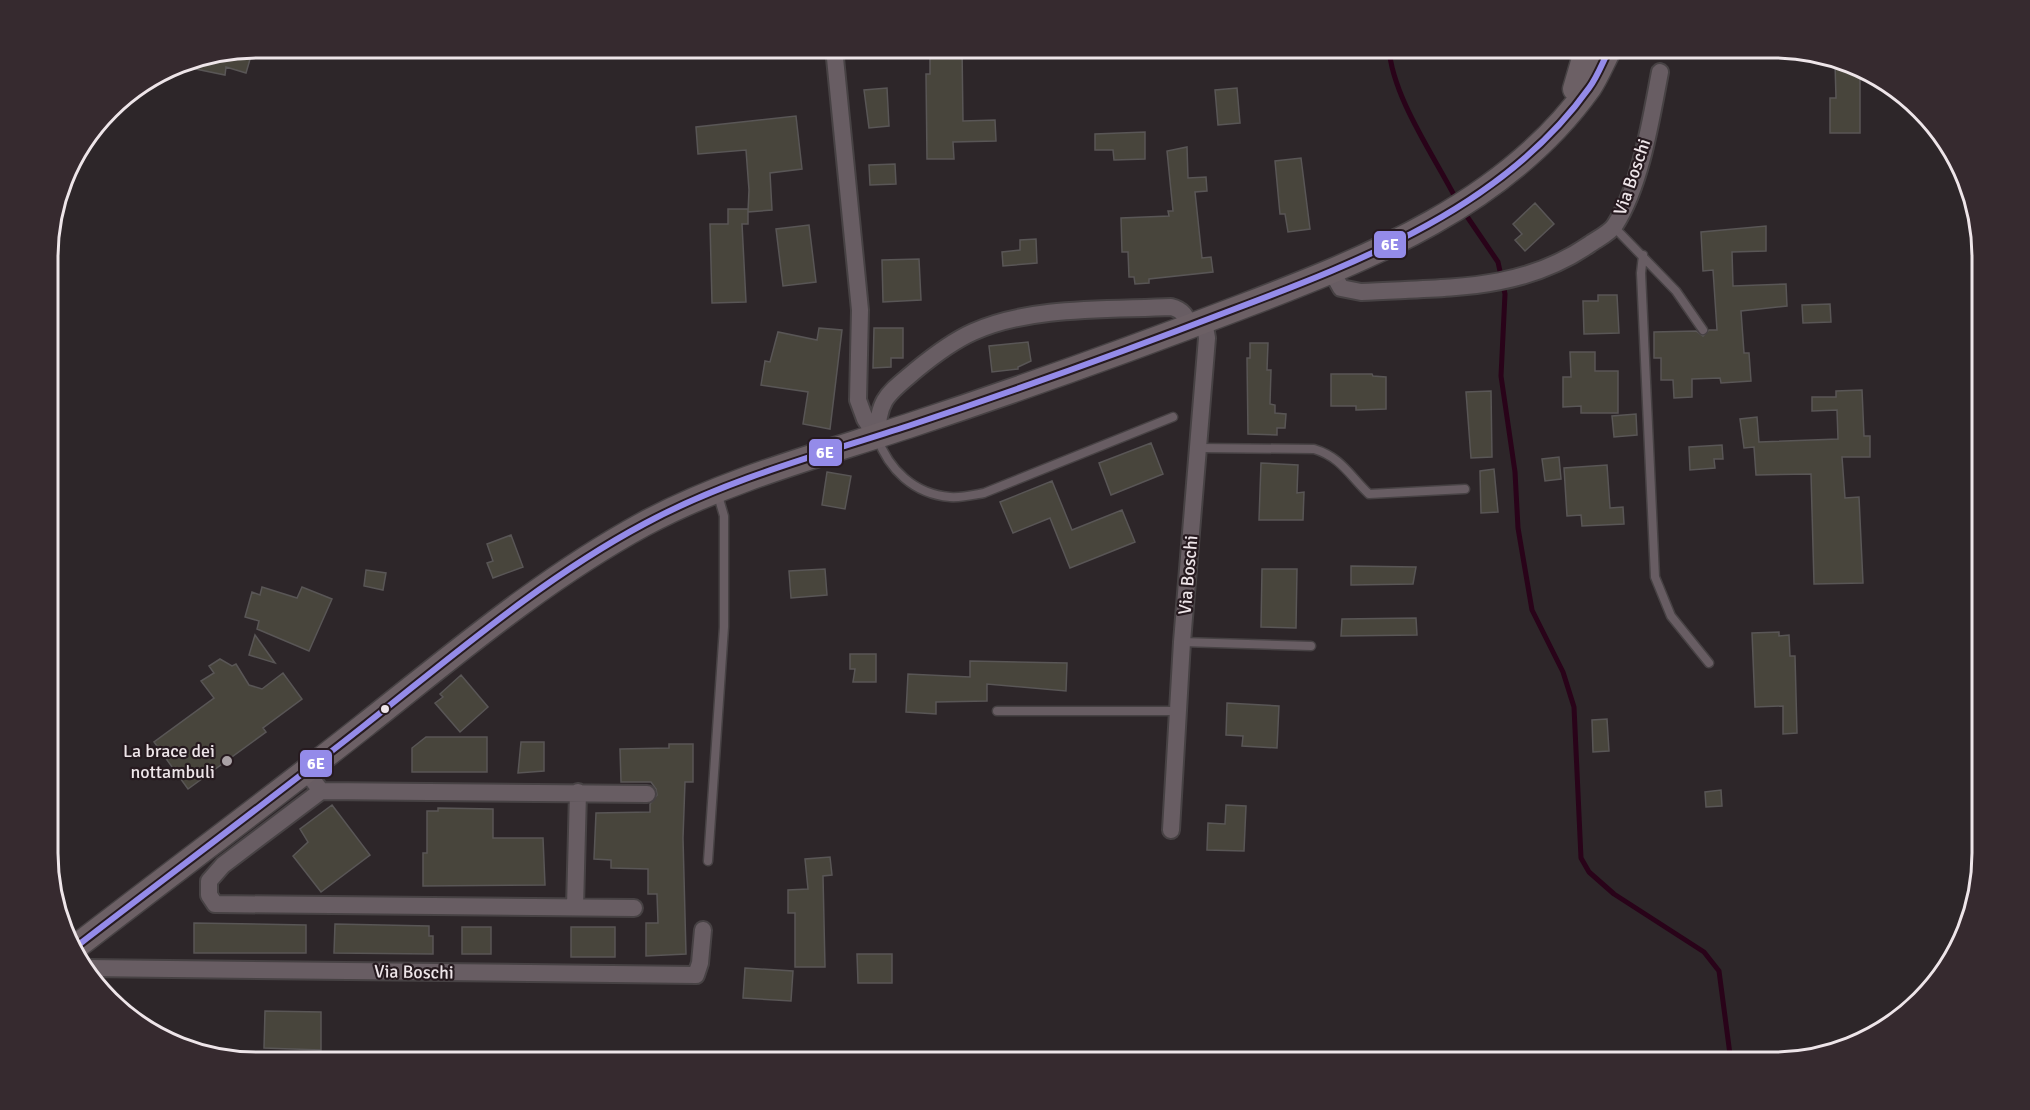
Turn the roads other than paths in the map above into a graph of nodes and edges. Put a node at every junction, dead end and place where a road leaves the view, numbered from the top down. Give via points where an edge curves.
1 (1584, 58) edge
2 (1605, 58) edge
3 (835, 59) edge
4 (1660, 72) dead end
5 (1564, 117) junction
6 (1614, 226) junction
7 (1643, 255) junction
8 (1332, 272) junction
9 (1197, 324) junction
10 (1702, 330) dead end
11 (1173, 417) dead end
12 (877, 436) junction
13 (1200, 448) junction
14 (1465, 489) dead end
15 (717, 492) junction
16 (1182, 642) junction
17 (1311, 646) dead end
18 (1709, 663) dead end
19 (997, 711) dead end
20 (1178, 711) junction
21 (306, 771) junction
22 (321, 791) junction
23 (578, 792) junction
24 (647, 794) dead end
25 (1171, 830) dead end
26 (708, 861) dead end
27 (575, 907) junction
28 (634, 908) dead end
29 (703, 930) dead end
30 (81, 943) edge
31 (97, 970) edge

1 - 5 main road
2 - 5 main road via 1591,86
3 - 12 street via 860,310 858,400 865,420
4 - 6 street, Via Boschi via 1646,145
5 - 8 main road via 1522,160 1472,199
6 - 7 lane
6 - 8 street, Via Boschi via 1565,261 1520,279 1349,291 1341,288
7 - 10 lane via 1676,291
7 - 18 lane via 1655,577 1671,616
8 - 9 main road
9 - 12 main road
9 - 12 street via 1180,309 1171,307 1016,318 972,332 931,357 889,393 878,411
9 - 13 street, Via Boschi via 1207,338
11 - 12 lane via 984,493 951,497 924,491 903,480 882,452
12 - 15 main road
13 - 14 lane via 1314,449 1329,453 1370,494
13 - 16 street, Via Boschi
15 - 21 main road via 649,521 559,576
15 - 26 lane via 724,516 724,627
16 - 17 lane
16 - 20 street, Via Boschi
19 - 20 lane
20 - 25 street, Via Boschi
21 - 22 street
21 - 30 main road
22 - 23 street
22 - 27 street via 223,865 209,881 209,895 215,904
23 - 24 street
23 - 27 street
27 - 28 street
29 - 31 street, Via Boschi via 696,975

